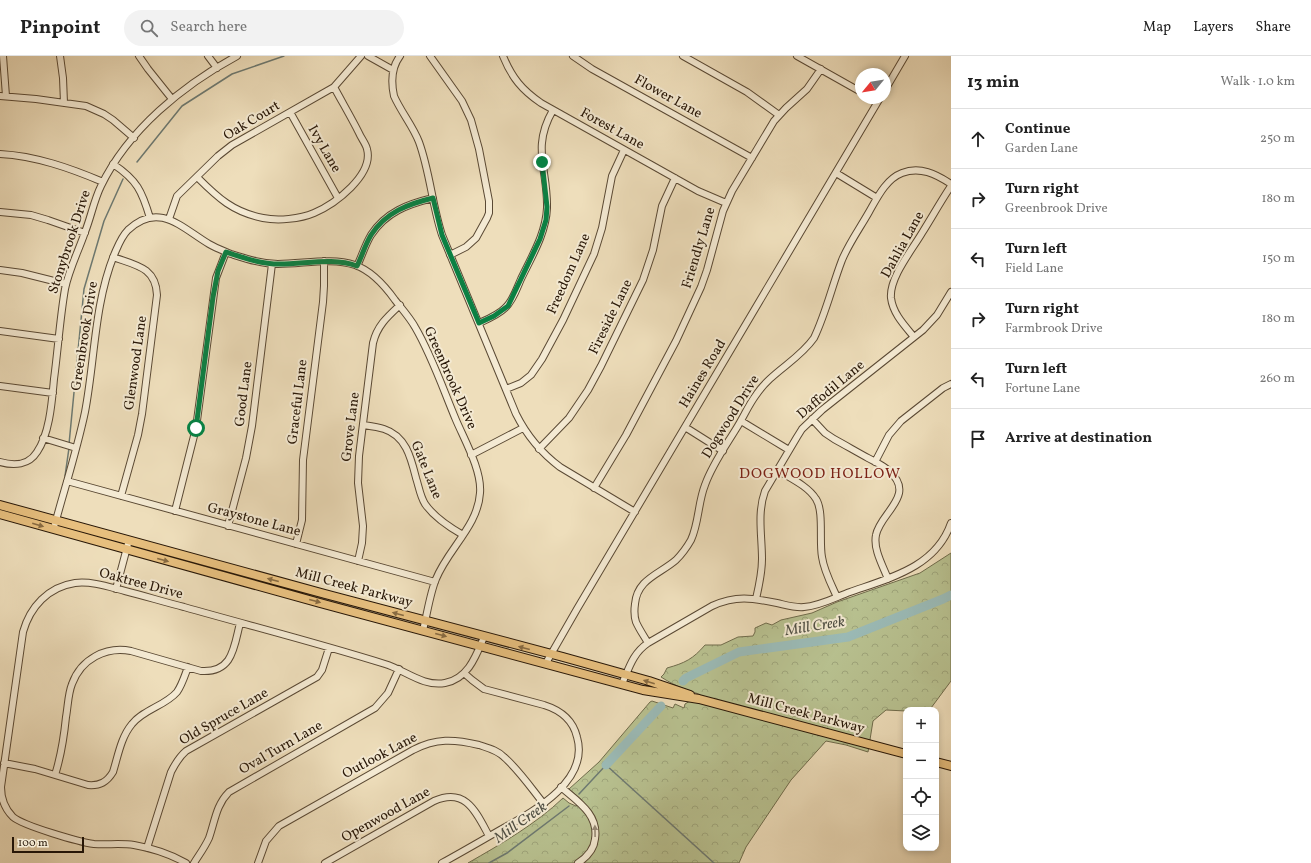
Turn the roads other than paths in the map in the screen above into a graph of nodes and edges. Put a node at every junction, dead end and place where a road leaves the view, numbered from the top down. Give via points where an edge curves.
1 (3, 56) edge
2 (60, 56) edge
3 (139, 56) edge
4 (208, 56) edge
5 (236, 56) edge
6 (361, 56) edge
7 (368, 56) edge
8 (400, 56) edge
9 (430, 56) edge
10 (503, 56) edge
11 (573, 56) edge
12 (683, 56) edge
13 (797, 56) edge
14 (905, 56) edge
15 (217, 68) junction
16 (821, 69) junction
17 (393, 70) junction
18 (891, 80) edge
19 (334, 87) junction
20 (855, 89) edge
21 (3, 96) edge
22 (172, 99) junction
23 (64, 103) junction
24 (877, 104) edge
25 (553, 110) junction
26 (290, 112) junction
27 (779, 115) junction
28 (134, 138) junction
29 (624, 150) junction
30 (0, 154) edge
31 (752, 158) junction
32 (113, 164) junction
33 (836, 173) junction
34 (197, 177) junction
35 (675, 178) junction
36 (103, 182) junction
37 (951, 185) edge
38 (338, 198) junction
39 (433, 198) junction
40 (877, 198) junction
41 (726, 203) junction
42 (0, 212) edge
43 (150, 218) junction
44 (169, 219) junction
45 (85, 233) junction
46 (226, 252) junction
47 (450, 255) junction
48 (113, 257) junction
49 (324, 261) junction
50 (272, 264) junction
51 (357, 266) junction
52 (0, 270) edge
53 (66, 284) junction
54 (951, 292) edge
55 (945, 303) junction
56 (400, 306) junction
57 (951, 307) edge
58 (479, 323) junction
59 (0, 331) edge
60 (914, 337) junction
61 (59, 339) junction
62 (951, 384) edge
63 (0, 386) edge
64 (506, 389) junction
65 (53, 393) junction
66 (812, 419) junction
67 (741, 421) junction
68 (363, 425) junction
69 (685, 427) junction
70 (523, 428) junction
71 (43, 438) junction
72 (76, 448) junction
73 (539, 449) junction
74 (789, 450) junction
75 (722, 451) junction
76 (471, 455) junction
77 (0, 462) edge
78 (875, 462) junction
79 (777, 470) junction
80 (67, 481) junction
81 (594, 488) junction
82 (121, 496) junction
83 (0, 505) edge
84 (175, 511) junction
85 (635, 512) junction
86 (0, 514) edge
87 (56, 520) junction
88 (951, 523) edge
89 (228, 526) junction
90 (53, 529) junction
91 (463, 535) junction
92 (129, 540) junction
93 (296, 544) junction
94 (126, 550) junction
95 (358, 561) junction
96 (888, 579) junction
97 (435, 582) junction
98 (116, 589) junction
99 (837, 597) junction
100 (756, 599) junction
101 (426, 621) junction
102 (240, 623) junction
103 (423, 630) junction
104 (484, 637) junction
105 (648, 643) junction
106 (480, 646) junction
107 (329, 648) junction
108 (551, 654) junction
109 (546, 663) junction
110 (188, 667) junction
111 (399, 669) junction
112 (464, 672) junction
113 (626, 675) junction
114 (622, 684) junction
115 (699, 699) junction
116 (903, 753) edge
117 (4, 763) junction
118 (939, 763) edge
119 (951, 766) edge
120 (55, 775) junction
121 (561, 787) junction
122 (1, 798) edge
123 (544, 804) junction
124 (490, 836) junction
125 (147, 848) junction
126 (186, 863) edge
127 (194, 863) edge
128 (258, 863) edge
129 (325, 863) edge
130 (442, 863) edge
131 (578, 863) edge

1 - 21 street
2 - 23 street
3 - 22 street
4 - 15 street
5 - 15 street, Stonybrook Drive
6 - 19 street, Oak Court
7 - 17 street
8 - 17 street
9 - 47 street via 462,101 471,120 489,200 489,213 476,238 466,247
10 - 25 street, Forest Lane via 521,87
11 - 31 street, Flower Lane
12 - 27 street via 752,95
13 - 16 street
14 - 18 street
15 - 22 street, Stonybrook Drive
16 - 20 street
16 - 27 street, Friendly Lane via 807,89
17 - 39 street via 394,96 419,140
19 - 26 street, Oak Court
19 - 38 street via 368,149 368,164 345,194
21 - 23 street
22 - 28 street, Stonybrook Drive
23 - 28 street via 86,106 104,114
24 - 33 street, Haines Road
25 - 29 street, Forest Lane
25 - 58 street via 545,125 541,142 547,207 544,229 508,306
26 - 34 street, Oak Court via 232,145
26 - 38 street, Ivy Lane
27 - 31 street, Friendly Lane
28 - 32 street, Stonybrook Drive
29 - 35 street, Forest Lane
29 - 64 street, Freedom Lane via 612,176 597,244 569,306 536,369 526,379
30 - 36 street via 20,155 46,161
31 - 41 street, Friendly Lane
32 - 36 street, Stonybrook Drive
32 - 43 street via 138,186
33 - 40 street
33 - 69 street, Haines Road
34 - 38 street via 220,199 242,212 263,218 283,220 314,213
34 - 44 street, Oak Court via 177,196
35 - 41 street, Forest Lane
35 - 73 street, Fireside Lane via 662,206 653,250 643,280 601,366 569,418
36 - 45 street, Stonybrook Drive
37 - 40 street, Dogwood Drive via 939,176 927,172 908,171 890,181
37 - 60 street, Dahlia Lane via 893,284 893,307
39 - 47 street via 439,227
39 - 51 street via 397,210 383,221 368,240
40 - 67 street, Dogwood Drive via 842,261 814,338 763,385
41 - 81 street, Friendly Lane via 703,281 686,320 653,387
42 - 45 street via 31,215
43 - 44 street, Greenbrook Drive
43 - 48 street, Greenbrook Drive via 128,230 121,238
44 - 46 street, Greenbrook Drive
45 - 53 street, Stonybrook Drive
46 - 50 street, Greenbrook Drive
46 - 84 street via 216,278 196,428
47 - 58 street
48 - 72 street, Greenbrook Drive via 99,309 85,411
48 - 82 street, Glenwood Lane via 144,268 156,284 157,295 142,414
49 - 50 street, Greenbrook Drive
49 - 51 street, Greenbrook Drive
49 - 93 street, Graceful Lane via 323,302 303,460 302,520
50 - 89 street, Good Lane via 252,426
51 - 56 street, Greenbrook Drive via 382,283
52 - 53 street
53 - 61 street, Stonybrook Drive
54 - 55 street, Daffodil Lane
55 - 57 street
55 - 60 street, Daffodil Lane via 933,320
56 - 68 street, Grove Lane via 382,322 375,334
56 - 76 street, Greenbrook Drive via 425,345
58 - 64 street
59 - 61 street
60 - 66 street, Daffodil Lane
61 - 65 street, Stonybrook Drive
62 - 78 street via 901,421 889,435
63 - 65 street
64 - 70 street
65 - 71 street, Stonybrook Drive
66 - 74 street, Daffodil Lane via 802,429
66 - 78 street via 834,439
67 - 74 street
67 - 75 street, Dogwood Drive
68 - 91 street, Gate Lane via 390,431 402,442 426,504 445,524
68 - 95 street, Grove Lane via 358,474 363,534
69 - 75 street
69 - 85 street, Haines Road
70 - 73 street
70 - 76 street
71 - 72 street
71 - 77 street, Stonybrook Drive via 35,455 25,462 13,465
72 - 80 street, Greenbrook Drive
73 - 81 street via 560,467
74 - 79 street, Daffodil Lane
75 - 105 street, Dogwood Drive via 705,484 693,534 686,548 676,560 645,582 637,593 634,614 636,623
76 - 91 street, Greenbrook Drive via 480,482 480,495 475,515
78 - 96 street via 891,472 899,488 895,505 876,534 876,545
79 - 99 street via 811,492 817,501 820,512 821,556
79 - 100 street, Daffodil Lane via 765,491 761,506 762,565
80 - 82 street, Graystone Lane
80 - 87 street, Greenbrook Drive
81 - 85 street
82 - 84 street, Graystone Lane
83 - 87 main road, Mill Creek Parkway
84 - 89 street, Graystone Lane
85 - 108 street, Haines Road
86 -> 90 main road, Mill Creek Parkway
87 - 90 street, Greenbrook Drive
87 - 92 main road, Mill Creek Parkway
88 - 96 street via 941,542 926,558 914,568
89 - 93 street, Graystone Lane
90 - 94 main road, Mill Creek Parkway
91 - 97 street, Greenbrook Drive
92 - 94 street
101 -> 92 main road, Mill Creek Parkway
93 - 95 street, Graystone Lane
94 - 98 street
94 -> 103 main road, Mill Creek Parkway
95 - 97 street, Graystone Lane
96 - 99 street
97 - 101 street, Greenbrook Drive
98 - 102 street, Oaktree Drive
98 - 117 street, Oaktree Drive via 88,582 67,585 47,594 33,609 22,636
99 - 100 street via 812,606 798,607
100 - 105 street via 740,598 712,606
101 - 103 street, Greenbrook Drive
101 - 104 main road, Mill Creek Parkway
102 - 107 street, Oaktree Drive
102 - 110 street via 232,654 226,663 207,671
103 -> 106 main road, Mill Creek Parkway
104 - 106 street, Oaktree Drive
108 -> 104 main road, Mill Creek Parkway
105 - 113 street via 635,654
106 - 109 main road, Mill Creek Parkway
106 - 112 street, Oaktree Drive via 472,663
107 - 111 street, Oaktree Drive
107 - 125 street, Old Spruce Lane via 317,677 181,756 171,772
108 - 109 street, Haines Road
108 - 113 main road, Mill Creek Parkway
109 - 114 main road, Mill Creek Parkway
110 - 120 street via 177,692 143,714 127,730 113,772 106,781 88,785
110 - 120 street via 131,651 104,652 93,657 79,670 72,684
111 - 112 street, Oaktree Drive via 422,681 437,684 452,681
111 - 127 street, Oval Turn Lane via 388,693 375,708 229,792 218,807 208,839
112 - 121 street via 484,689 553,708 567,718 576,733 579,751 576,765
113 - 114 street
115 -> 113 main road, Mill Creek Parkway
114 - 115 main road, Mill Creek Parkway
115 - 116 main road, Mill Creek Parkway
117 - 120 street
117 - 122 street, Oaktree Drive
118 - 119 main road
121 - 123 street
131 -> 121 street via 593,849 595,824 587,811
122 - 125 street, Oaktree Drive via 15,819 23,823 86,842 128,844
123 - 124 street
123 - 128 street, Outlook Lane via 501,754 462,741 439,741 413,750 279,826 266,841
124 - 129 street, Openwood Lane via 468,803 460,798 446,797 428,804
124 - 130 street
125 - 126 street, Oaktree Drive

